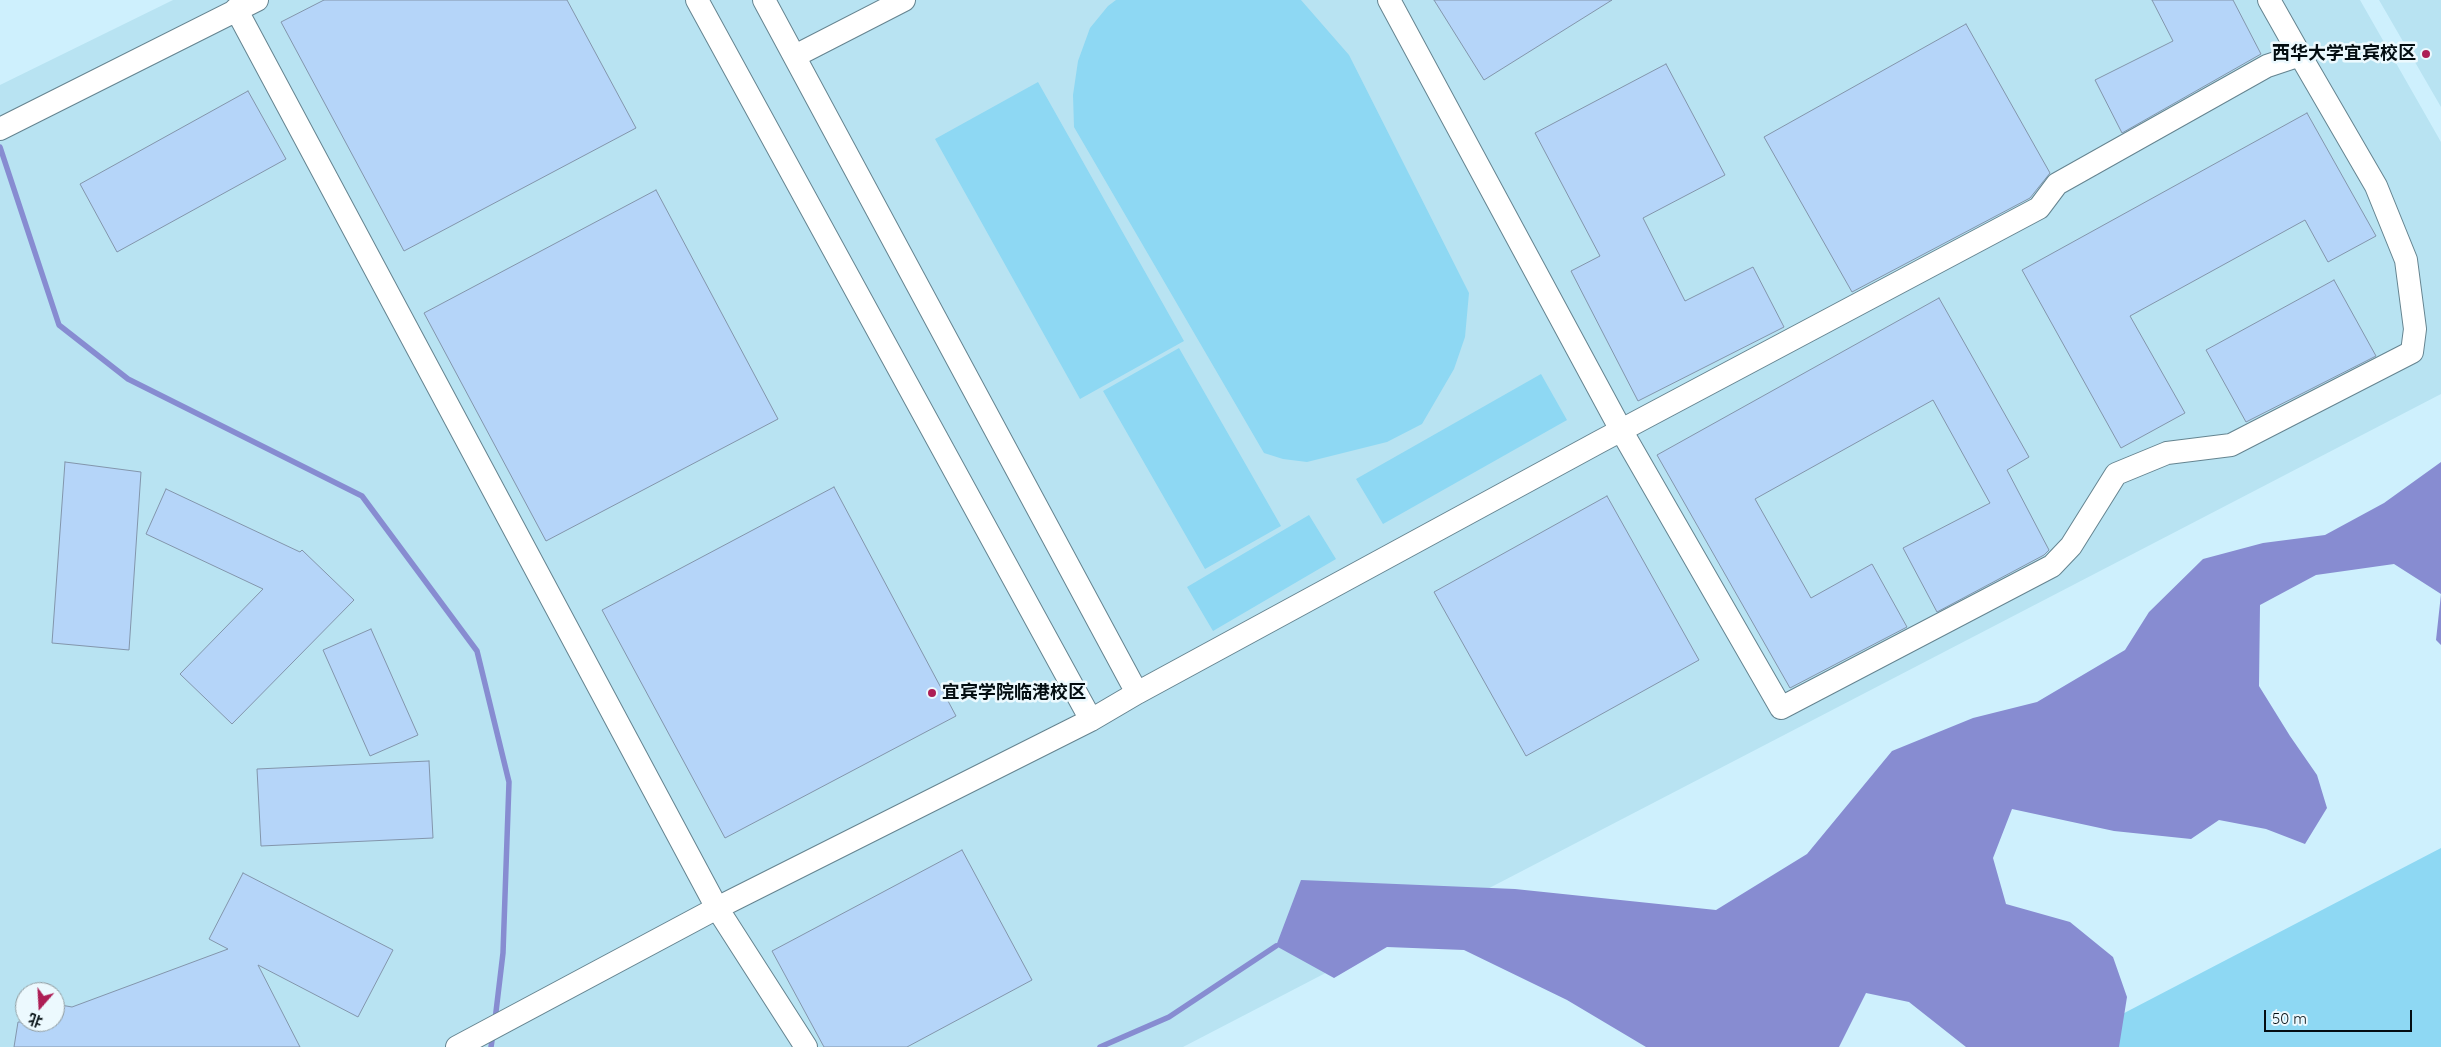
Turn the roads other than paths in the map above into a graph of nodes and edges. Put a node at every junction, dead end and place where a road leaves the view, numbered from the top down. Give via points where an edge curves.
1 (257, 0) edge
2 (697, 0) edge
3 (764, 0) edge
4 (1389, 0) edge
5 (2269, 0) edge
6 (893, 2) edge
7 (236, 9) junction
8 (2300, 54) junction
9 (795, 56) junction
10 (0, 129) edge
11 (1621, 430) junction
12 (1137, 692) junction
13 (1091, 720) junction
14 (717, 908) junction
15 (457, 1047) edge
16 (806, 1047) edge

1 - 7 street
2 - 13 street
3 - 9 street
4 - 11 street
5 - 8 street
6 - 9 street
7 - 10 street
7 - 14 street
8 - 11 street via 2267,66 2056,184 2039,208
8 - 11 street via 2376,186 2406,260 2415,329 2412,352 2231,446 2167,453 2116,474 2071,546 2052,566 1780,708
9 - 12 street
11 - 12 street
12 - 13 street
13 - 14 street
14 - 15 street
14 - 16 street

